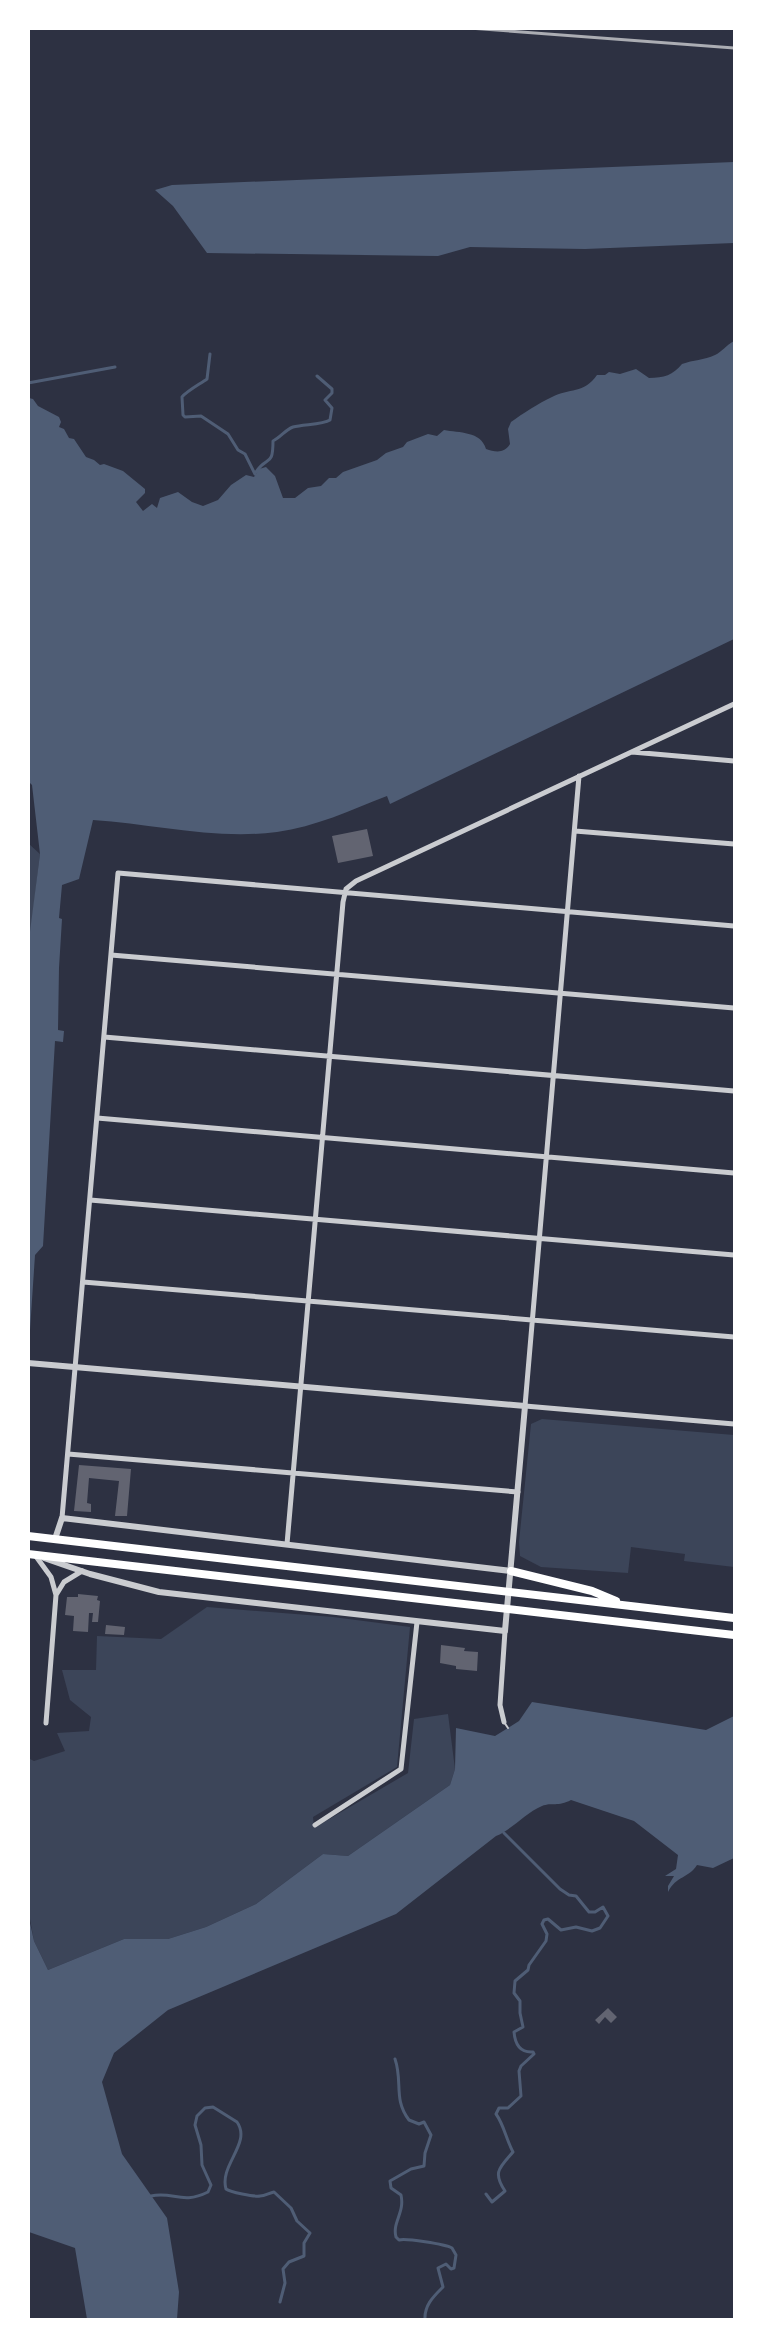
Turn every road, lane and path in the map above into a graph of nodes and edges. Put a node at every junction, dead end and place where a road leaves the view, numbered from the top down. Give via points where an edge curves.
1 (735, 704) edge
2 (630, 752) junction
3 (735, 761) edge
4 (579, 776) junction
5 (575, 831) junction
6 (735, 844) edge
7 (344, 892) junction
8 (567, 911) junction
9 (735, 926) edge
10 (111, 955) junction
11 (336, 974) junction
12 (560, 993) junction
13 (735, 1008) edge
14 (104, 1037) junction
15 (329, 1056) junction
16 (554, 1075) junction
17 (735, 1091) edge
18 (97, 1118) junction
19 (322, 1137) junction
20 (547, 1157) junction
21 (735, 1173) edge
22 (90, 1200) junction
23 (315, 1219) junction
24 (540, 1239) junction
25 (735, 1256) edge
26 (83, 1282) junction
27 (308, 1301) junction
28 (532, 1320) junction
29 (735, 1337) edge
30 (30, 1363) edge
31 (76, 1368) junction
32 (300, 1387) junction
33 (525, 1406) junction
34 (735, 1424) edge
35 (68, 1454) junction
36 (293, 1473) junction
37 (518, 1492) junction
38 (62, 1518) junction
39 (28, 1536) edge
40 (55, 1539) junction
41 (287, 1544) junction
42 (32, 1554) edge
43 (82, 1571) junction
44 (511, 1571) junction
45 (509, 1592) junction
46 (56, 1595) junction
47 (628, 1606) junction
48 (507, 1609) junction
49 (735, 1618) edge
50 (417, 1622) junction
51 (505, 1631) junction
52 (735, 1635) edge
53 (504, 1722) joint
54 (46, 1723) dead end
55 (508, 1728) dead end
56 (315, 1825) dead end

1 - 2 street
2 - 3 street
2 - 4 street
4 - 5 street
4 - 7 street via 356,881
5 - 6 street
5 - 8 street
7 - 8 street
7 - 10 street via 118,873
7 - 11 street
8 - 9 street
8 - 12 street
10 - 11 street
10 - 14 street
11 - 12 street
11 - 15 street
12 - 13 street
12 - 16 street
14 - 15 street
14 - 18 street
15 - 16 street
15 - 19 street
16 - 17 street
16 - 20 street
18 - 19 street
18 - 22 street
19 - 20 street
19 - 23 street
20 - 21 street
20 - 24 street
22 - 23 street
22 - 26 street
23 - 24 street
23 - 27 street
24 - 25 street
24 - 28 street
26 - 27 street
26 - 31 street
27 - 28 street
27 - 32 street
28 - 29 street
28 - 33 street
30 - 31 street
31 - 32 street
31 - 35 street
32 - 33 street
32 - 36 street
33 - 34 street
33 - 37 street
35 - 36 street
35 - 38 street
36 - 37 street
36 - 41 street
37 - 44 street
38 - 40 street
38 - 41 street
39 - 40 highway
40 - 45 highway
41 - 44 street
42 - 43 street
42 - 46 street via 51,1576
42 - 48 highway
43 - 46 street via 64,1582
43 - 50 street via 159,1592
44 - 45 street
44 - 47 highway via 592,1591
45 - 47 highway
45 - 48 street
46 - 54 street
47 - 49 highway
48 - 51 street
48 - 52 highway
50 - 51 street
50 - 56 street via 401,1769
51 - 53 street via 500,1705
53 - 55 lane

